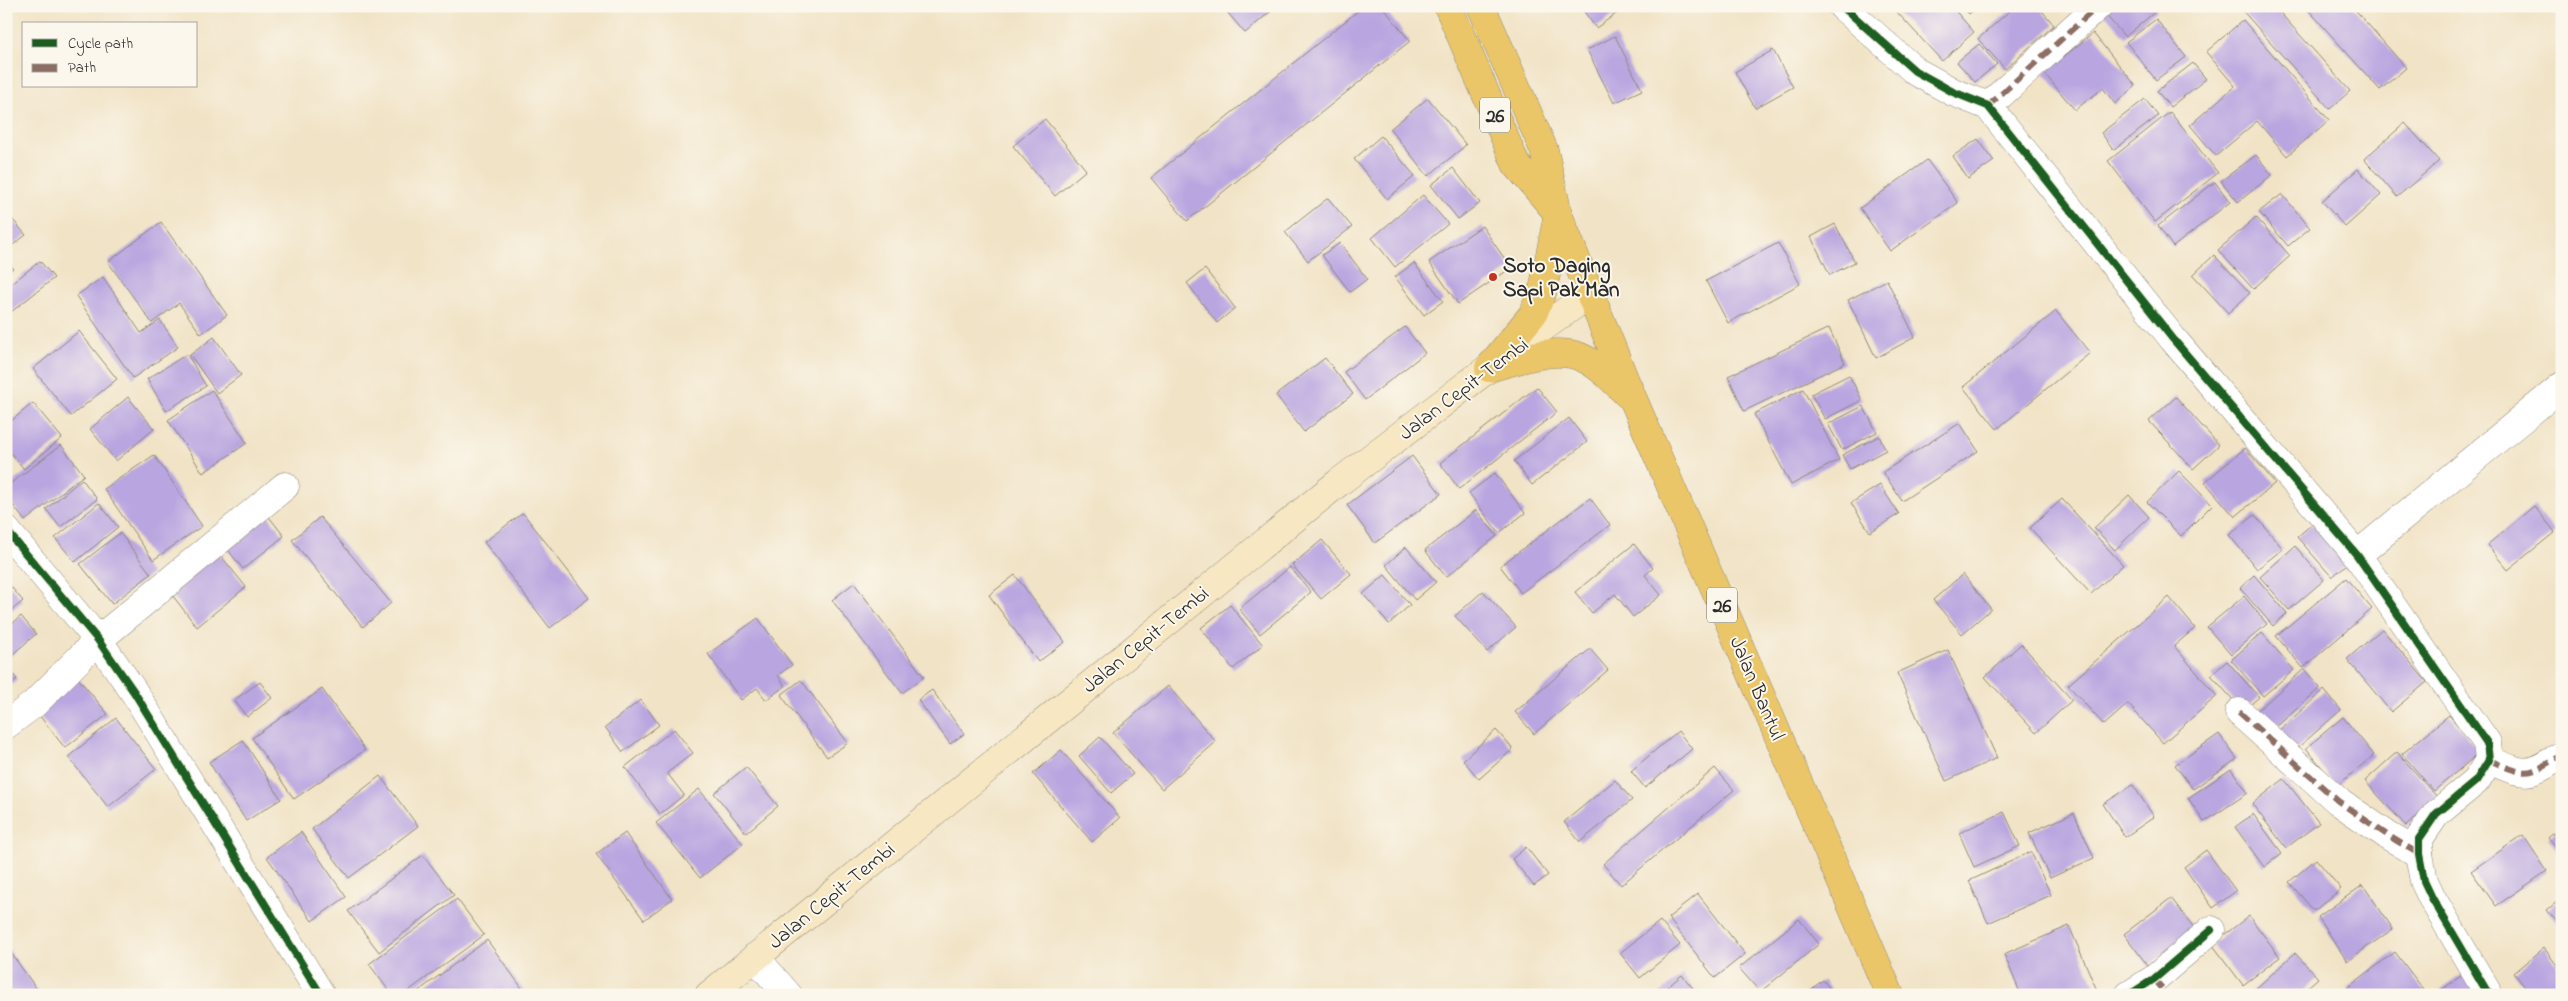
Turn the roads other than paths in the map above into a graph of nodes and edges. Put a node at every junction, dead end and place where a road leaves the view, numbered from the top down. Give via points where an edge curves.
1 (1448, 6) edge
2 (1481, 6) edge
3 (1842, 6) edge
4 (2098, 6) edge
5 (1988, 106) junction
6 (1558, 214) junction
7 (1590, 294) junction
8 (1489, 368) junction
9 (2562, 386) edge
10 (1634, 400) junction
11 (285, 486) dead end
12 (6, 530) edge
13 (2357, 555) junction
14 (98, 640) junction
15 (2239, 712) dead end
16 (6, 725) edge
17 (2562, 756) edge
18 (2489, 760) junction
19 (2419, 854) junction
20 (2211, 930) dead end
21 (755, 957) junction
22 (2161, 987) edge
23 (321, 995) edge
24 (708, 995) edge
25 (788, 995) edge
26 (1890, 995) edge
27 (2129, 995) edge
28 (2489, 995) edge

1 - 6 main road, Jalan Bantul / 26 via 1516,164
2 - 6 main road, Jalan Bantul / 26 via 1544,150
3 - 5 street via 1915,71 1953,92
4 - 5 street
5 - 13 street via 2173,339
6 - 7 main road, Jalan Bantul / 26
6 - 8 main road via 1543,290 1534,314
7 - 8 main road, Jalan Cepit-Tembi
7 - 10 main road, Jalan Bantul / 26
8 - 10 main road via 1568,353 1584,358 1602,370
8 - 21 main road, Jalan Cepit-Tembi via 1338,483
9 - 13 street
10 - 26 main road, Jalan Bantul / 26
11 - 14 street
12 - 14 street
13 - 18 street via 2487,743
14 - 16 street via 34,704
14 - 23 street via 140,700
15 - 19 street via 2338,801
17 - 18 street via 2530,773 2517,773
18 - 19 street via 2476,781 2436,814 2420,839
19 - 28 street via 2424,881 2432,898
20 - 22 street
21 - 24 main road, Jalan Cepit-Tembi
21 - 25 street
22 - 27 street

